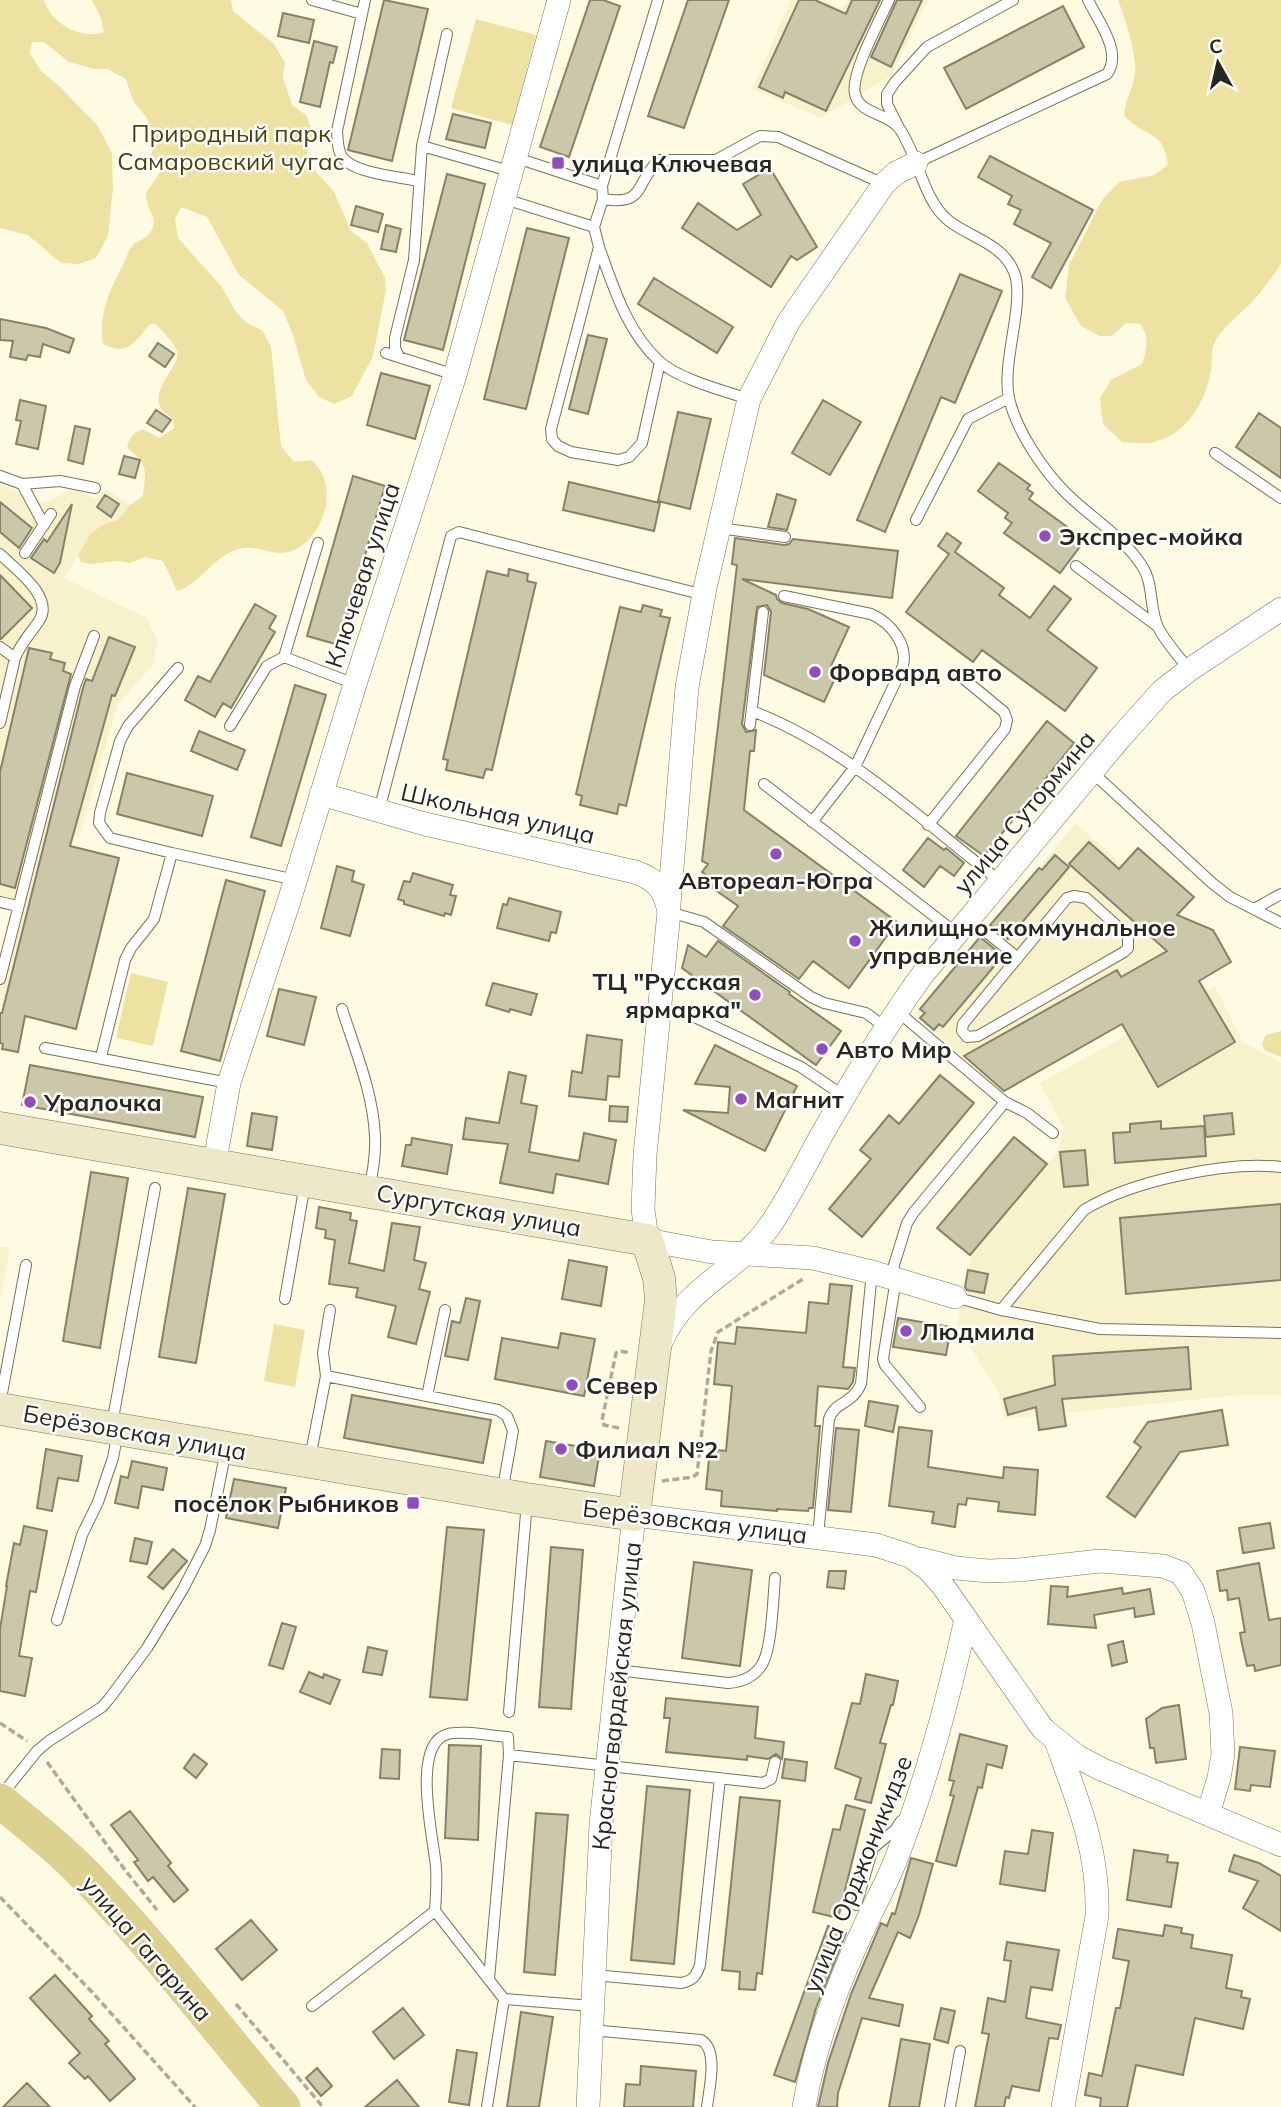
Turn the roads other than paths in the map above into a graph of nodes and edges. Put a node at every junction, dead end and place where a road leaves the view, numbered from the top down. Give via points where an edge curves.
1 (312, 0) edge
2 (365, 0) edge
3 (559, 0) edge
4 (658, 0) edge
5 (888, 0) edge
6 (1013, 0) edge
7 (1088, 0) edge
8 (362, 14) junction
9 (447, 34) dead end
10 (898, 126) junction
11 (422, 146) junction
12 (916, 163) junction
13 (515, 165) junction
14 (418, 181) junction
15 (884, 184) junction
16 (602, 186) junction
17 (603, 199) junction
18 (505, 200) junction
19 (594, 227) junction
20 (600, 247) junction
21 (386, 353) dead end
22 (399, 357) junction
23 (660, 362) junction
24 (455, 375) junction
25 (1009, 398) junction
26 (749, 399) junction
27 (1215, 453) dead end
28 (0, 476) edge
29 (22, 484) junction
30 (95, 488) dead end
31 (1281, 498) edge
32 (51, 514) dead end
33 (916, 520) dead end
34 (44, 524) junction
35 (719, 528) junction
36 (785, 537) dead end
37 (318, 543) dead end
38 (25, 553) dead end
39 (0, 554) edge
40 (1076, 566) dead end
41 (704, 595) junction
42 (784, 596) dead end
43 (1281, 609) edge
44 (763, 612) dead end
45 (1157, 626) junction
46 (93, 636) dead end
47 (0, 647) edge
48 (284, 657) junction
49 (15, 658) junction
50 (178, 668) dead end
51 (1189, 670) junction
52 (958, 674) dead end
53 (355, 684) junction
54 (752, 710) junction
55 (0, 723) edge
56 (750, 725) dead end
57 (230, 726) dead end
58 (855, 767) junction
59 (1092, 772) junction
60 (764, 784) dead end
61 (321, 794) junction
62 (382, 799) dead end
63 (812, 822) junction
64 (928, 825) junction
65 (172, 853) junction
66 (296, 880) junction
67 (1000, 881) junction
68 (660, 886) joint
69 (1281, 894) edge
70 (0, 902) edge
71 (18, 906) junction
72 (1254, 909) junction
73 (669, 912) junction
74 (1281, 923) edge
75 (963, 926) junction
76 (1018, 958) junction
77 (0, 979) edge
78 (342, 1009) dead end
79 (659, 1009) junction
80 (891, 1019) junction
81 (45, 1048) dead end
82 (101, 1057) junction
83 (229, 1083) junction
84 (844, 1096) junction
85 (1005, 1102) junction
86 (0, 1128) edge
87 (1053, 1133) dead end
88 (214, 1166) junction
89 (1281, 1167) edge
90 (306, 1181) junction
91 (155, 1188) dead end
92 (369, 1192) junction
93 (647, 1240) junction
94 (745, 1254) junction
95 (26, 1265) dead end
96 (886, 1276) junction
97 (955, 1297) joint
98 (285, 1299) dead end
99 (330, 1310) dead end
100 (445, 1310) dead end
101 (1002, 1310) junction
102 (1281, 1334) edge
103 (646, 1356) junction
104 (326, 1376) junction
105 (427, 1396) junction
106 (0, 1407) edge
107 (920, 1407) dead end
108 (115, 1427) junction
109 (227, 1447) junction
110 (309, 1461) junction
111 (515, 1497) junction
112 (634, 1515) junction
113 (818, 1536) junction
114 (910, 1556) junction
115 (775, 1578) dead end
116 (966, 1619) junction
117 (57, 1620) dead end
118 (617, 1670) junction
119 (509, 1712) dead end
120 (1056, 1741) junction
121 (509, 1755) junction
122 (775, 1762) dead end
123 (606, 1765) junction
124 (720, 1778) junction
125 (921, 1794) junction
126 (0, 1799) edge
127 (1208, 1814) junction
128 (0, 1828) edge
129 (1281, 1844) edge
130 (856, 1905) dead end
131 (435, 1911) junction
132 (594, 1976) junction
133 (489, 1979) junction
134 (504, 1999) junction
135 (312, 2006) dead end
136 (592, 2006) junction
137 (591, 2030) junction
138 (960, 2051) dead end
139 (255, 2107) edge
140 (283, 2107) edge
141 (487, 2107) edge
142 (588, 2107) edge
143 (707, 2107) edge
144 (804, 2107) edge
145 (950, 2107) edge
146 (1063, 2107) edge

1 - 8 lane
2 - 8 lane
3 - 13 street, Ключевая улица
4 - 16 lane
5 - 10 lane via 854,85 860,105
6 - 10 lane via 927,47 887,94
7 - 12 lane via 1113,55 1107,74
8 - 14 lane via 337,131 338,149 354,167
9 - 11 lane
10 - 12 lane
11 - 13 lane
11 - 14 lane
12 - 15 street, Красногвардейская улица
12 - 25 lane via 937,209 1001,252 1016,274
13 - 16 lane
13 - 18 street, Ключевая улица
14 - 22 lane via 414,260 395,338
15 - 17 lane via 767,135 716,160 659,160 628,200
15 - 26 street, Красногвардейская улица via 789,321
16 - 17 lane
17 - 19 lane
18 - 19 lane
18 - 24 street, Ключевая улица
19 - 20 lane
20 - 23 lane via 623,311
20 - 23 lane via 552,439 571,452 618,460 629,457 642,443
21 - 22 lane
22 - 24 lane
23 - 26 lane via 699,383
24 - 53 street, Ключевая улица
25 - 33 lane via 968,419
25 - 45 lane via 1023,433 1065,492 1131,551 1144,569
26 - 35 street, Красногвардейская улица
27 - 31 lane
28 - 29 lane
29 - 30 lane via 60,481
29 - 34 lane
32 - 34 lane
34 - 38 lane
35 - 36 lane
35 - 41 street, Красногвардейская улица
37 - 48 lane
39 - 49 lane via 37,592 44,611
40 - 45 lane
41 - 62 lane via 454,533
41 - 73 street, Красногвардейская улица via 681,737
42 - 58 lane via 879,617 902,644 903,666
43 - 51 street, улица Сутормина
44 - 54 lane
45 - 51 lane
46 - 71 lane via 75,686
47 - 49 lane
48 - 53 lane
48 - 57 lane via 267,666
49 - 55 lane
50 - 65 lane via 120,741 99,823 110,838
51 - 59 street, улица Сутормина via 1162,691
52 - 64 lane via 999,705 1007,720 1005,729
53 - 61 street, Ключевая улица
54 - 56 lane
54 - 58 lane via 796,729
58 - 63 lane
58 - 64 lane
59 - 67 street, улица Сутормина
59 - 72 lane via 1212,883
60 - 63 lane
61 - 66 street, Ключевая улица
61 - 68 street, Школьная улица via 425,824 635,872
63 - 75 lane
64 - 67 lane
65 - 66 lane
65 - 82 lane via 155,919 125,960
66 - 83 street, Ключевая улица
67 - 75 street, улица Сутормина
68 - 73 street, Красногвардейская улица
69 - 72 lane
70 - 71 lane
71 - 77 lane
72 - 74 lane
73 - 79 street, Красногвардейская улица
73 - 80 lane via 704,922 811,997
75 - 76 lane
75 - 80 street, улица Сутормина
76 - 76 lane via 1074,896 1086,898 1128,936 1124,952 978,1036 967,1037 963,1024
78 - 92 lane via 371,1098 375,1150
79 - 84 lane via 687,1013 801,1067
79 - 93 street, Красногвардейская улица via 643,1191
80 - 84 street, улица Сутормина
80 - 85 lane
81 - 82 lane
82 - 83 lane
83 - 88 street, Ключевая улица
84 - 94 street, улица Сутормина via 771,1225
85 - 87 lane
85 - 96 lane via 914,1212
86 - 88 street, Сургутская улица
88 - 90 street, Сургутская улица
89 - 101 lane via 1203,1171 1098,1202 1084,1210
90 - 92 street, Сургутская улица
90 - 98 lane
91 - 108 lane
92 - 93 street, Сургутская улица
93 - 94 street, Сургутская улица via 691,1250
93 - 103 street, Красногвардейская улица via 660,1288
94 - 96 street, Сургутская улица via 813,1258
94 - 103 street, улица Сутормина via 684,1305
95 - 106 lane
96 - 97 street, Сургутская улица
96 - 107 lane via 883,1359
96 - 113 lane via 861,1384 829,1419
97 - 101 lane
99 - 104 lane via 323,1353
100 - 105 lane
101 - 102 lane via 1100,1329
103 - 112 street, Красногвардейская улица
104 - 105 lane
104 - 110 lane
105 - 111 lane via 498,1410 507,1416 513,1431
106 - 108 street, Берёзовская улица
108 - 109 street, Берёзовская улица
108 - 117 lane via 113,1458 82,1535
109 - 110 street, Берёзовская улица
109 - 126 lane via 205,1546 146,1648 102,1707 37,1751
110 - 111 street, Берёзовская улица
111 - 112 street, Берёзовская улица
111 - 119 lane
112 - 113 street, Берёзовская улица
112 - 118 street, Красногвардейская улица
113 - 114 street, Берёзовская улица via 868,1543
114 - 116 street, Берёзовская улица via 929,1570
114 - 127 street via 988,1571 1100,1561 1163,1566 1181,1573 1194,1591 1221,1713 1223,1754
115 - 118 lane via 763,1665 742,1682
116 - 120 street, Берёзовская улица via 1027,1710
116 - 125 street, улица Орджоникидзе
118 - 123 street, Красногвардейская улица
120 - 127 street, Берёзовская улица via 1101,1769
120 - 146 street via 1091,1846 1097,1894 1095,1929
121 - 123 lane
121 - 131 lane via 508,1737 447,1734 436,1742 426,1799 436,1874
121 - 133 lane
122 - 124 lane via 768,1782
123 - 124 lane
123 - 132 street, Красногвардейская улица
124 - 132 lane via 697,1975 681,1983
125 - 130 lane via 895,1830 873,1848
125 - 144 street, улица Орджоникидзе via 833,2002
126 - 140 main road, улица Гагарина via 87,1877 136,1930
127 - 129 street, Берёзовская улица
128 - 139 main road, улица Гагарина via 41,1861 121,1945
131 - 133 lane
131 - 135 lane
132 - 136 street, Красногвардейская улица
133 - 134 lane
134 - 136 lane
134 - 141 lane
136 - 137 street, Красногвардейская улица
137 - 142 street, Красногвардейская улица
137 - 143 lane via 706,2043 712,2053
138 - 145 lane

